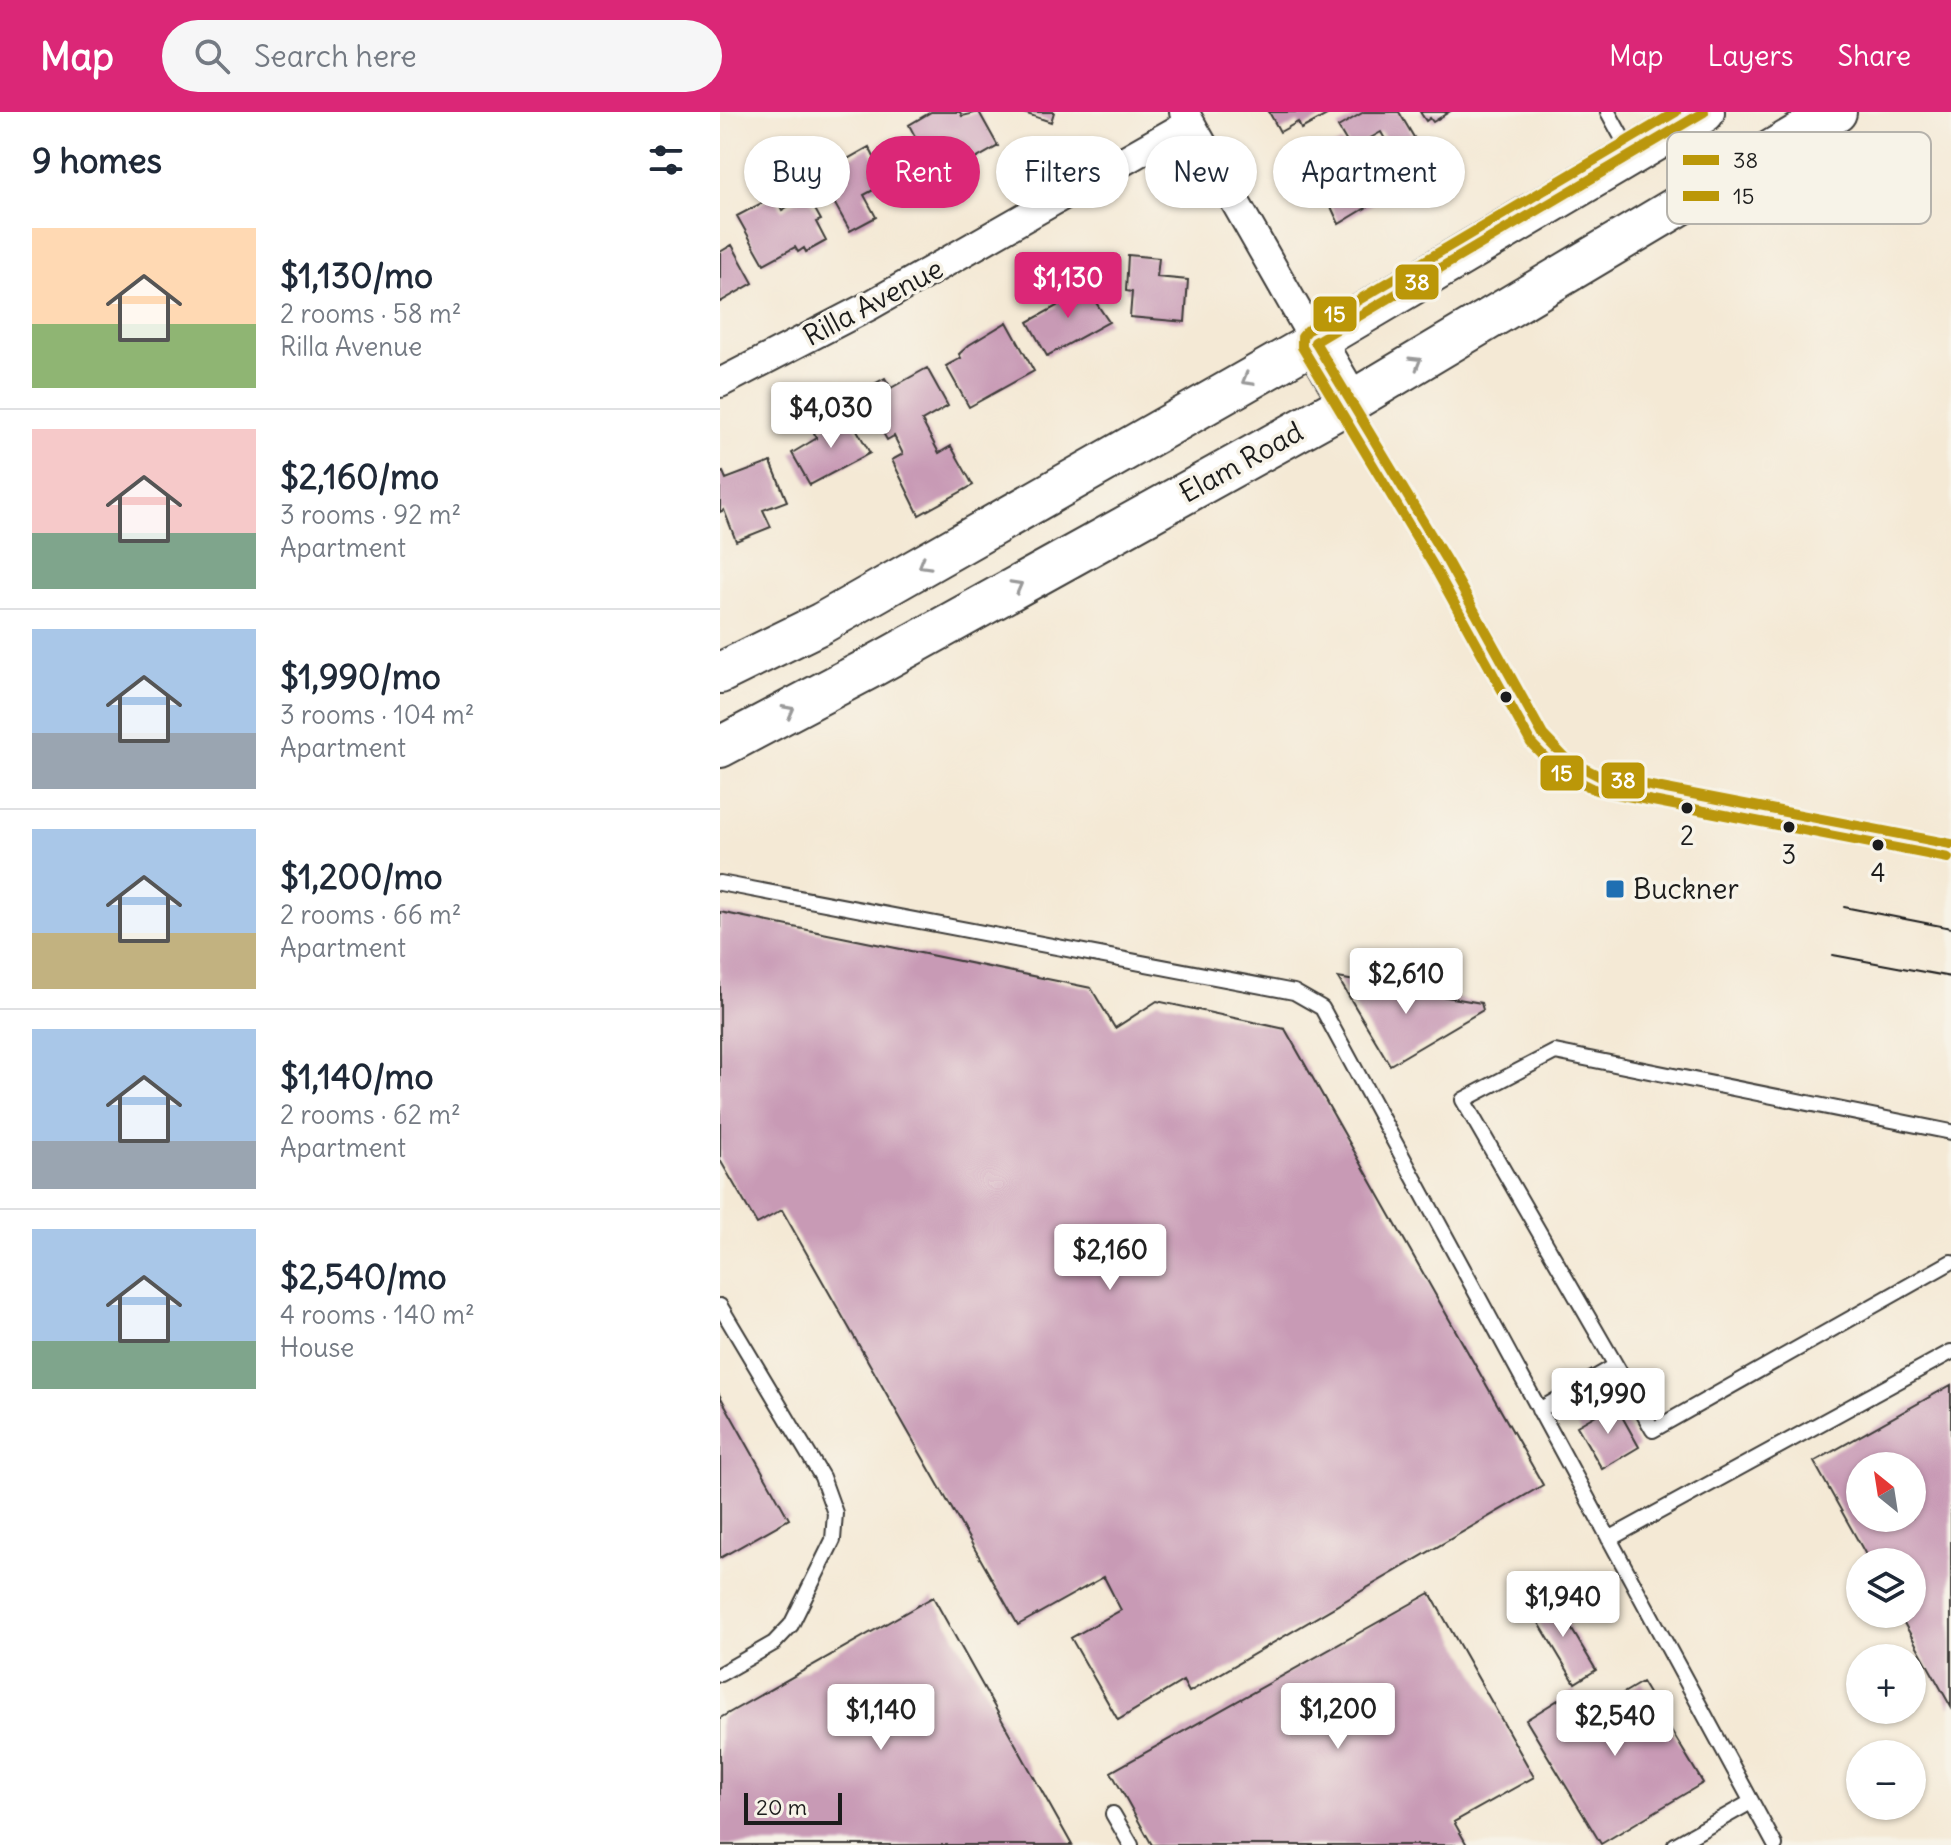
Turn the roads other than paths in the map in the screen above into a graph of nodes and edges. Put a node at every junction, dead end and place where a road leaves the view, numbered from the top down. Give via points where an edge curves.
1 (1608, 112) edge
2 (1704, 112) edge
3 (1836, 112) edge
4 (1187, 118) edge
5 (1669, 132) edge
6 (1802, 132) edge
7 (1667, 133) edge
8 (1631, 154) junction
9 (1667, 211) edge
10 (1663, 213) junction
11 (1315, 342) junction
12 (720, 383) edge
13 (1350, 402) junction
14 (720, 673) edge
15 (720, 747) edge
16 (720, 883) edge
17 (1951, 1132) edge
18 (1951, 1262) edge
19 (720, 1306) edge
20 (1951, 1352) edge
21 (1615, 1366) junction
22 (1539, 1410) junction
23 (1609, 1539) junction
24 (720, 1674) edge
25 (1751, 1802) junction
26 (1113, 1814) dead end
27 (1131, 1845) edge
28 (1675, 1845) edge
29 (1775, 1845) edge

1 - 8 lane
2 - 5 main road
3 - 6 main road, Elam Road
4 - 11 street
4 - 12 street, Rilla Avenue via 869,306
7 - 8 main road
8 - 10 main road
8 - 11 main road
9 - 10 main road, Elam Road
13 -> 10 main road, Elam Road
11 - 13 main road
11 -> 14 main road via 822,623
15 -> 13 main road, Elam Road
16 - 22 lane via 1294,992 1322,1008
17 - 21 lane via 1555,1052 1463,1100
18 - 21 lane via 1653,1430
19 - 24 lane via 822,1477 835,1513 833,1540 791,1625 774,1643
20 - 23 lane
21 - 22 lane
22 - 23 lane
23 - 25 lane
25 - 28 lane
25 - 29 lane
26 - 27 lane

